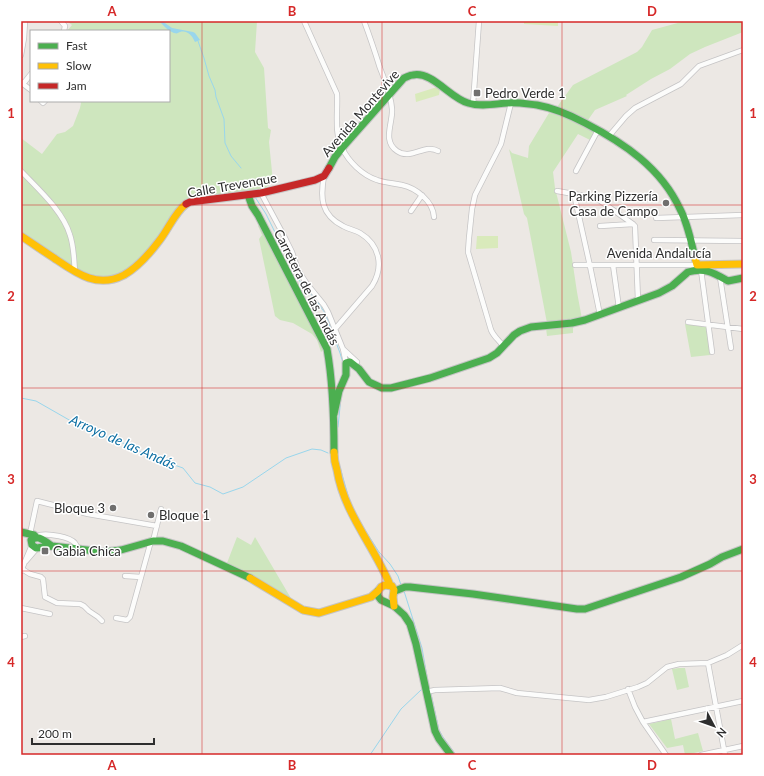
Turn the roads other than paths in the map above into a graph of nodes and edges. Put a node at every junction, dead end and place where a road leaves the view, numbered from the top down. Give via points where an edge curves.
1 (25, 21) edge
2 (61, 21) edge
3 (304, 21) edge
4 (364, 21) edge
5 (479, 21) edge
6 (64, 30) edge
7 (743, 50) edge
8 (21, 55) edge
9 (30, 75) edge
10 (22, 83) edge
11 (30, 89) edge
12 (390, 94) junction
13 (511, 103) junction
14 (473, 104) junction
15 (598, 130) junction
16 (609, 136) junction
17 (342, 148) junction
18 (438, 150) dead end
19 (21, 171) edge
20 (576, 171) dead end
21 (324, 176) junction
22 (556, 191) dead end
23 (261, 193) junction
24 (574, 194) junction
25 (248, 195) junction
26 (422, 195) junction
27 (411, 211) dead end
28 (743, 215) edge
29 (434, 217) dead end
30 (656, 218) dead end
31 (684, 218) junction
32 (633, 224) junction
33 (600, 226) dead end
34 (21, 236) edge
35 (654, 240) dead end
36 (743, 240) edge
37 (690, 241) junction
38 (743, 264) edge
39 (575, 265) dead end
40 (636, 265) junction
41 (590, 266) junction
42 (613, 266) junction
43 (699, 267) junction
44 (75, 272) junction
45 (720, 277) junction
46 (743, 278) edge
47 (638, 300) junction
48 (619, 308) junction
49 (600, 315) junction
50 (688, 322) dead end
51 (709, 325) junction
52 (728, 327) junction
53 (335, 329) junction
54 (743, 329) edge
55 (503, 346) junction
56 (731, 348) dead end
57 (342, 349) junction
58 (712, 352) dead end
59 (350, 363) junction
60 (336, 390) junction
61 (334, 414) junction
62 (161, 509) dead end
63 (157, 526) junction
64 (21, 532) edge
65 (21, 535) edge
66 (36, 541) junction
67 (152, 541) junction
68 (743, 549) edge
69 (78, 550) junction
70 (23, 563) edge
71 (22, 570) edge
72 (125, 576) dead end
73 (141, 577) junction
74 (383, 592) junction
75 (394, 594) junction
76 (394, 606) junction
77 (21, 608) edge
78 (50, 614) dead end
79 (116, 618) dead end
80 (102, 621) dead end
81 (743, 645) edge
82 (708, 663) junction
83 (628, 689) junction
84 (426, 692) junction
85 (743, 701) edge
86 (716, 706) junction
87 (643, 722) junction
88 (743, 746) edge
89 (724, 749) junction
90 (451, 755) edge
91 (666, 755) edge
92 (701, 755) edge
93 (725, 755) edge

1 - 8 street
2 - 6 street via 65,26
3 - 17 street via 337,94 338,139
4 - 12 street
5 - 14 street
7 - 16 street via 699,66 681,84 635,108
9 - 10 street
10 - 11 street
12 - 14 street, Avenida Montevive via 404,78 415,74 427,77 458,99
12 - 17 street, Avenida Montevive
12 - 18 street via 393,114 389,140 395,150 406,155 427,149
13 - 14 street, Avenida Montevive
13 - 15 street, Avenida Montevive via 544,106
13 - 55 street via 501,144 475,195 468,252 491,330
15 - 16 street, Avenida Montevive
15 - 20 street
16 - 31 street, Avenida Montevive via 635,153 658,175 666,184
17 - 21 street, Avenida Montevive
17 - 26 street via 355,165 369,176 378,181 410,187
19 - 44 street via 65,223 71,240
21 - 23 street, Calle Trevenque
21 - 53 street, Avenida Montevive via 321,190 327,212 337,223 359,232 372,243 379,265 372,286
22 - 24 street
23 - 25 street, Calle Trevenque
23 - 53 street via 292,252 298,270 324,305
24 - 32 street via 591,196 599,200
24 - 41 street
25 - 44 street, Calle Trevenque via 187,203 157,244 126,274 103,280 86,278
25 - 60 street, Carretera de las Andás via 249,202 327,349
26 - 27 street
26 - 29 street via 432,208
28 - 31 street
30 - 31 street
31 - 37 street, Avenida Montevive
32 - 33 street
32 - 40 street
34 - 44 street, Calle Trevenque
35 - 37 street
36 - 37 street
37 - 43 street, Avenida Montevive
38 - 43 street, Avenida Andalucía
39 - 41 street, Avenida Andalucía
40 - 42 street, Avenida Andalucía
40 - 43 street, Avenida Andalucía
40 - 47 street
41 - 42 street, Avenida Andalucía
41 - 49 street
42 - 48 street
43 - 45 street
43 - 47 street via 688,272 672,286
43 - 51 street
45 - 46 street via 728,281
45 - 52 street
47 - 48 street
48 - 49 street
49 - 55 street via 572,323 530,327 514,335
50 - 51 street
51 - 52 street
51 - 58 street
52 - 54 street
52 - 56 street
53 - 57 street
55 - 59 street via 489,358 392,388 382,388 368,382
57 - 59 street
57 - 59 street
59 - 60 street via 344,380
60 - 61 street
60 - 61 street, Carretera de las Andás via 332,400
61 - 74 street, Carretera de las Andás via 334,456 338,479 354,519 384,570 386,576
62 - 63 street
63 - 66 street via 88,514 37,501
63 - 67 street
64 - 66 street
65 - 66 street
66 - 69 street
66 - 69 street via 44,534 63,537 74,543
66 - 70 street via 30,547
67 - 69 street via 111,552
67 - 73 street
67 - 74 street via 170,542 181,546 251,578 294,605 311,612 319,613 374,598
68 - 75 street via 681,577 585,608 410,587 405,587
70 - 71 street
71 - 80 street via 43,579 45,597 57,604 80,604
72 - 73 street
73 - 79 street via 130,618
74 - 75 street via 393,588
74 - 75 street via 390,601
74 - 76 street
75 - 76 street
76 - 84 street via 410,624
77 - 78 street
81 - 82 street
82 - 83 street via 667,667 647,683
82 - 86 street
83 - 84 street via 589,700 517,693 500,688
83 - 87 street
84 - 90 street via 436,731
85 - 86 street
86 - 87 street
86 - 89 street
87 - 91 street
88 - 89 street
89 - 92 street
89 - 93 street

